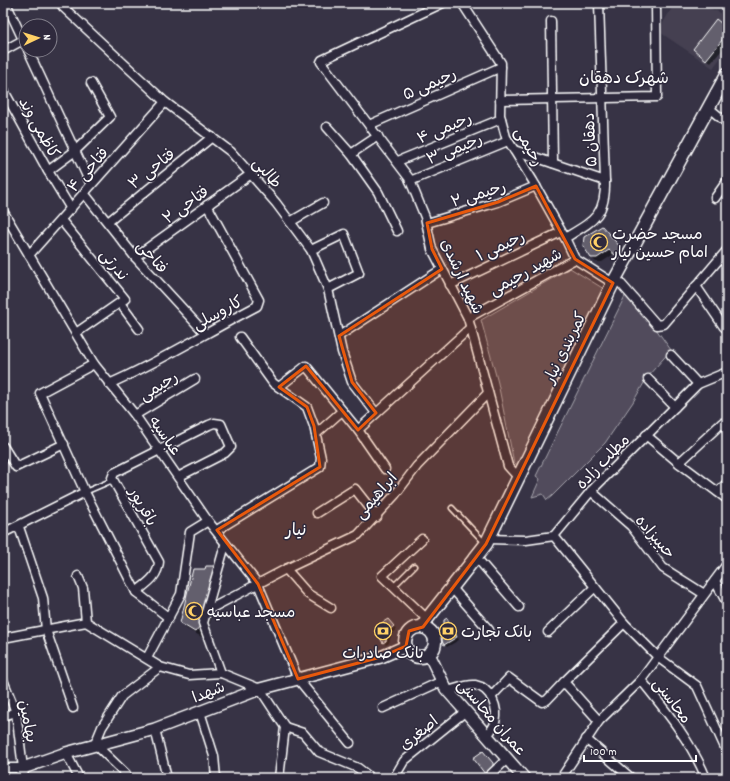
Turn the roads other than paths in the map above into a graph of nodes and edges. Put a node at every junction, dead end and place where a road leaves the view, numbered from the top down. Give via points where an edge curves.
1 (6, 3) edge
2 (62, 3) edge
3 (443, 3) edge
4 (462, 3) edge
5 (598, 3) edge
6 (656, 3) edge
7 (551, 21) dead end
8 (18, 30) edge
9 (18, 45) edge
10 (3, 51) edge
11 (32, 58) edge
12 (501, 67) junction
13 (727, 74) edge
14 (91, 83) dead end
15 (3, 89) edge
16 (601, 98) junction
17 (552, 99) junction
18 (500, 100) junction
19 (165, 102) junction
20 (709, 108) junction
21 (501, 119) junction
22 (727, 123) edge
23 (369, 125) junction
24 (327, 127) dead end
25 (378, 136) junction
26 (212, 137) junction
27 (508, 142) junction
28 (514, 150) junction
29 (75, 151) junction
30 (351, 154) junction
31 (398, 161) junction
32 (553, 163) junction
33 (48, 170) junction
34 (251, 174) junction
35 (410, 181) junction
36 (605, 181) junction
37 (727, 181) edge
38 (91, 185) junction
39 (536, 186) junction
40 (84, 193) junction
41 (715, 198) dead end
42 (323, 203) dead end
43 (207, 205) junction
44 (71, 209) junction
45 (3, 211) edge
46 (61, 220) junction
47 (108, 222) junction
48 (290, 222) junction
49 (427, 223) junction
50 (397, 231) dead end
51 (563, 235) junction
52 (311, 250) junction
53 (727, 250) edge
54 (30, 255) junction
55 (135, 257) junction
56 (575, 259) junction
57 (442, 269) junction
58 (615, 281) junction
59 (450, 285) junction
60 (696, 286) junction
61 (328, 289) junction
62 (120, 303) junction
63 (468, 318) junction
64 (724, 326) dead end
65 (470, 328) junction
66 (140, 329) dead end
67 (76, 333) junction
68 (205, 333) junction
69 (338, 336) junction
70 (240, 337) dead end
71 (671, 355) dead end
72 (94, 364) junction
73 (727, 372) edge
74 (195, 379) dead end
75 (648, 379) dead end
76 (109, 384) junction
77 (698, 384) junction
78 (279, 387) junction
79 (488, 392) junction
80 (674, 407) junction
81 (342, 411) junction
82 (376, 413) junction
83 (135, 415) junction
84 (727, 429) edge
85 (358, 430) junction
86 (316, 434) junction
87 (646, 435) junction
88 (64, 444) junction
89 (3, 446) edge
90 (159, 450) junction
91 (679, 463) junction
92 (385, 469) dead end
93 (178, 477) junction
94 (518, 477) junction
95 (113, 480) junction
96 (727, 483) edge
97 (85, 492) junction
98 (591, 492) junction
99 (718, 492) junction
100 (727, 499) edge
101 (452, 508) dead end
102 (317, 513) dead end
103 (376, 517) junction
104 (208, 521) junction
105 (19, 526) junction
106 (217, 530) junction
107 (3, 533) edge
108 (554, 536) junction
109 (422, 539) dead end
110 (487, 542) junction
111 (225, 544) junction
112 (476, 557) junction
113 (727, 564) edge
114 (414, 566) dead end
115 (286, 569) junction
116 (78, 576) dead end
117 (714, 581) junction
118 (258, 584) junction
119 (595, 586) junction
120 (393, 587) junction
121 (452, 588) junction
122 (136, 592) junction
123 (704, 594) junction
124 (727, 603) edge
125 (519, 607) dead end
126 (331, 608) dead end
127 (208, 610) junction
128 (169, 618) junction
129 (86, 622) junction
130 (425, 623) junction
131 (624, 623) junction
132 (46, 630) junction
133 (489, 630) dead end
134 (548, 632) dead end
135 (3, 638) edge
136 (406, 646) junction
137 (429, 654) junction
138 (147, 658) junction
139 (659, 658) junction
140 (160, 667) junction
141 (221, 674) junction
142 (298, 678) junction
143 (3, 680) edge
144 (641, 680) junction
145 (564, 682) junction
146 (445, 686) junction
147 (260, 689) junction
148 (491, 697) junction
149 (73, 708) dead end
150 (383, 708) dead end
151 (466, 711) junction
152 (16, 712) junction
153 (200, 712) junction
154 (3, 716) edge
155 (599, 721) junction
156 (285, 728) junction
157 (155, 729) junction
158 (487, 736) junction
159 (586, 739) junction
160 (350, 743) dead end
161 (95, 744) junction
162 (727, 752) edge
163 (66, 753) junction
164 (507, 759) junction
165 (3, 768) edge
166 (22, 773) edge
167 (126, 774) dead end
168 (367, 775) dead end
169 (79, 778) edge
170 (166, 778) edge
171 (216, 778) edge
172 (279, 778) edge
173 (394, 778) edge
174 (487, 778) edge
175 (524, 778) edge
176 (561, 778) edge
177 (631, 778) edge
178 (706, 778) edge

1 - 8 street
2 - 19 street, طالبی via 63,7
3 - 23 street, شهید ارشدی via 322,60
4 - 12 street, رحیمی via 501,63
5 - 16 street, دهقان ۵
6 - 16 street via 657,97
7 - 17 street
9 - 10 street
11 - 29 street
12 - 18 street, رحیمی
12 - 23 street, رحیمی ۵
13 - 20 main road, کمربندی نیار
14 - 29 street, کاظمی وند via 110,117
15 - 33 street, کاظمی وند
16 - 17 street
16 - 36 street, دهقان ۵
17 - 18 street
17 - 32 street
18 - 21 street, رحیمی
19 - 26 street, طالبی
19 - 38 street, فتاحی ۴
20 - 22 street
20 - 58 main road, کمربندی نیار
21 - 27 street, رحیمی
21 - 31 street, رحیمی ۴
23 - 25 street, شهید ارشدی
24 - 30 street
25 - 30 street
25 - 31 street, شهید ارشدی
26 - 34 street, طالبی via 231,152
26 - 47 street, فتاحی ۳
27 - 28 street, رحیمی
27 - 35 street, رحیمی ۳
28 - 32 street, دهقان ۵
28 - 39 street, رحیمی
29 - 33 street, کاظمی وند
29 - 38 street
30 - 50 street via 378,192
31 - 35 street, شهید ارشدی
32 - 36 street, دهقان ۵
33 - 44 street
34 - 43 street, فتاحی ۲
34 - 48 street, طالبی
35 - 49 street, شهید ارشدی
36 - 51 street, رحیمی ۱ via 602,208 584,227
37 - 41 street
38 - 40 street, فتاحی ۴
39 - 49 street, رحیمی ۲ via 498,202
39 - 51 street, رحیمی
40 - 44 street, فتاحی ۴
40 - 47 street, فتاحی
42 - 48 street
43 - 55 street, فتاحی ۲
43 - 68 street, کاروسلی via 259,300 257,306
44 - 46 street, فتاحی ۴
45 - 54 street, عباسیه
46 - 54 street, فتاحی ۴
46 - 62 street, ندرتی via 124,298
47 - 55 street, فتاحی
48 - 52 street, طالبی
49 - 57 street, شهید ارشدی via 432,249
51 - 56 street, رحیمی
51 - 59 street, رحیمی ۱
52 - 61 street, طالبی
52 - 61 street via 344,234 359,273
53 - 60 street
54 - 67 street, عباسیه
55 - 68 street, فتاحی
56 - 58 street
56 - 63 street, شهید رحیمی
57 - 59 street, شهید ارشدی
57 - 69 street
58 - 60 street via 657,324 664,324
58 - 94 main road, کمربندی نیار
59 - 63 street, شهید ارشدی
60 - 64 street
61 - 69 street, طالبی
62 - 66 street
62 - 67 street, ندرتی
63 - 65 street, شهید ارشدی
65 - 79 street, شهید ارشدی
65 - 82 street
67 - 72 street, عباسیه
68 - 76 street, کاروسلی via 139,371
69 - 82 street, طالبی via 352,382
70 - 78 street via 273,383
71 - 77 street
72 - 76 street, عباسیه
72 - 88 street via 40,394
73 - 77 street, مطلب زاده
74 - 83 street, رحیمی
75 - 80 street
76 - 83 street, عباسیه
77 - 80 street, مطلب زاده
78 - 81 street via 306,366
78 - 86 street via 307,408
79 - 94 street, شهید ارشدی via 508,466
79 - 103 street, ابراهیمی via 417,466
80 - 87 street, مطلب زاده
81 - 85 street
81 - 86 street
82 - 85 street
83 - 90 street, عباسیه
84 - 91 street via 722,423
85 - 92 street
86 - 106 street via 320,466
87 - 91 street
87 - 98 street, مطلب زاده
88 - 89 street via 16,467
88 - 97 street
90 - 93 street, عباسیه
90 - 93 street, باقرپور via 208,425 221,424 231,447
90 - 95 street, باقرپور via 118,469 114,472
91 - 99 street
93 - 104 street, عباسیه
94 - 110 main road, کمربندی نیار
95 - 97 lane
95 - 122 street, باقرپور via 159,562 159,570 155,576
96 - 99 street
97 - 105 street
97 - 122 street
98 - 108 street, مطلب زاده
98 - 123 street, حبیبزاده via 631,526 663,568
99 - 100 street
101 - 110 lane
102 - 103 street via 355,489
103 - 115 street, ابراهیمی via 358,535
104 - 106 street, عباسیه
104 - 128 street via 190,532 181,594
105 - 107 street
105 - 132 street via 43,598
106 - 111 street, عباسیه
108 - 110 street
108 - 119 street
109 - 120 street via 382,576
110 - 112 main road, کمربندی نیار
111 - 118 street, عباسیه
111 - 127 street
112 - 121 main road, کمربندی نیار
112 - 125 street
113 - 117 street
114 - 120 lane
115 - 118 street, ابراهیمی
115 - 126 street via 308,594
116 - 129 street via 83,588
117 - 123 street
117 - 124 street
118 - 127 street, ابراهیمی
118 - 142 street, عباسیه
119 - 131 street
119 - 134 street
120 - 130 street
121 - 130 main road, کمربندی نیار
121 - 133 street
122 - 128 street
123 - 139 street
127 - 141 street via 203,623
128 - 138 street
129 - 132 street
129 - 138 street
130 - 136 main road via 409,631
130 - 137 main road via 434,636 435,646
131 - 139 street
131 - 145 street
132 - 135 street
132 - 149 street
136 - 137 main road via 415,656
136 - 142 street, شهدا via 381,657
137 - 146 street, عمران محاسنی
138 - 140 street
139 - 144 street
139 - 162 street via 697,686
140 - 141 street via 189,675
140 - 161 street via 122,696 102,727
141 - 147 street
142 - 147 street, شهدا
142 - 160 street, عباسیه
143 - 152 street, بهامین
144 - 155 street
144 - 178 street, محاسنی via 686,740
145 - 148 street via 542,702 509,678
145 - 155 street
146 - 148 street via 474,685 484,688
146 - 150 street
146 - 151 street, عمران محاسنی
147 - 153 street, شهدا
147 - 156 street
148 - 158 street via 496,712 495,723
151 - 158 street, عمران محاسنی
151 - 173 street, اصغری via 404,761
152 - 154 street
152 - 166 street, بهامین
153 - 157 street, شهدا
153 - 171 street via 214,756
155 - 159 street
156 - 168 street via 303,733 320,752 358,768
156 - 172 street
157 - 161 street, شهدا
157 - 170 street
158 - 164 street, عمران محاسنی
159 - 176 street
159 - 177 street
161 - 163 street, شهدا
161 - 167 street
163 - 166 street, شهدا
163 - 169 street
164 - 174 street
164 - 175 street, عمران محاسنی
165 - 166 street, شهدا

